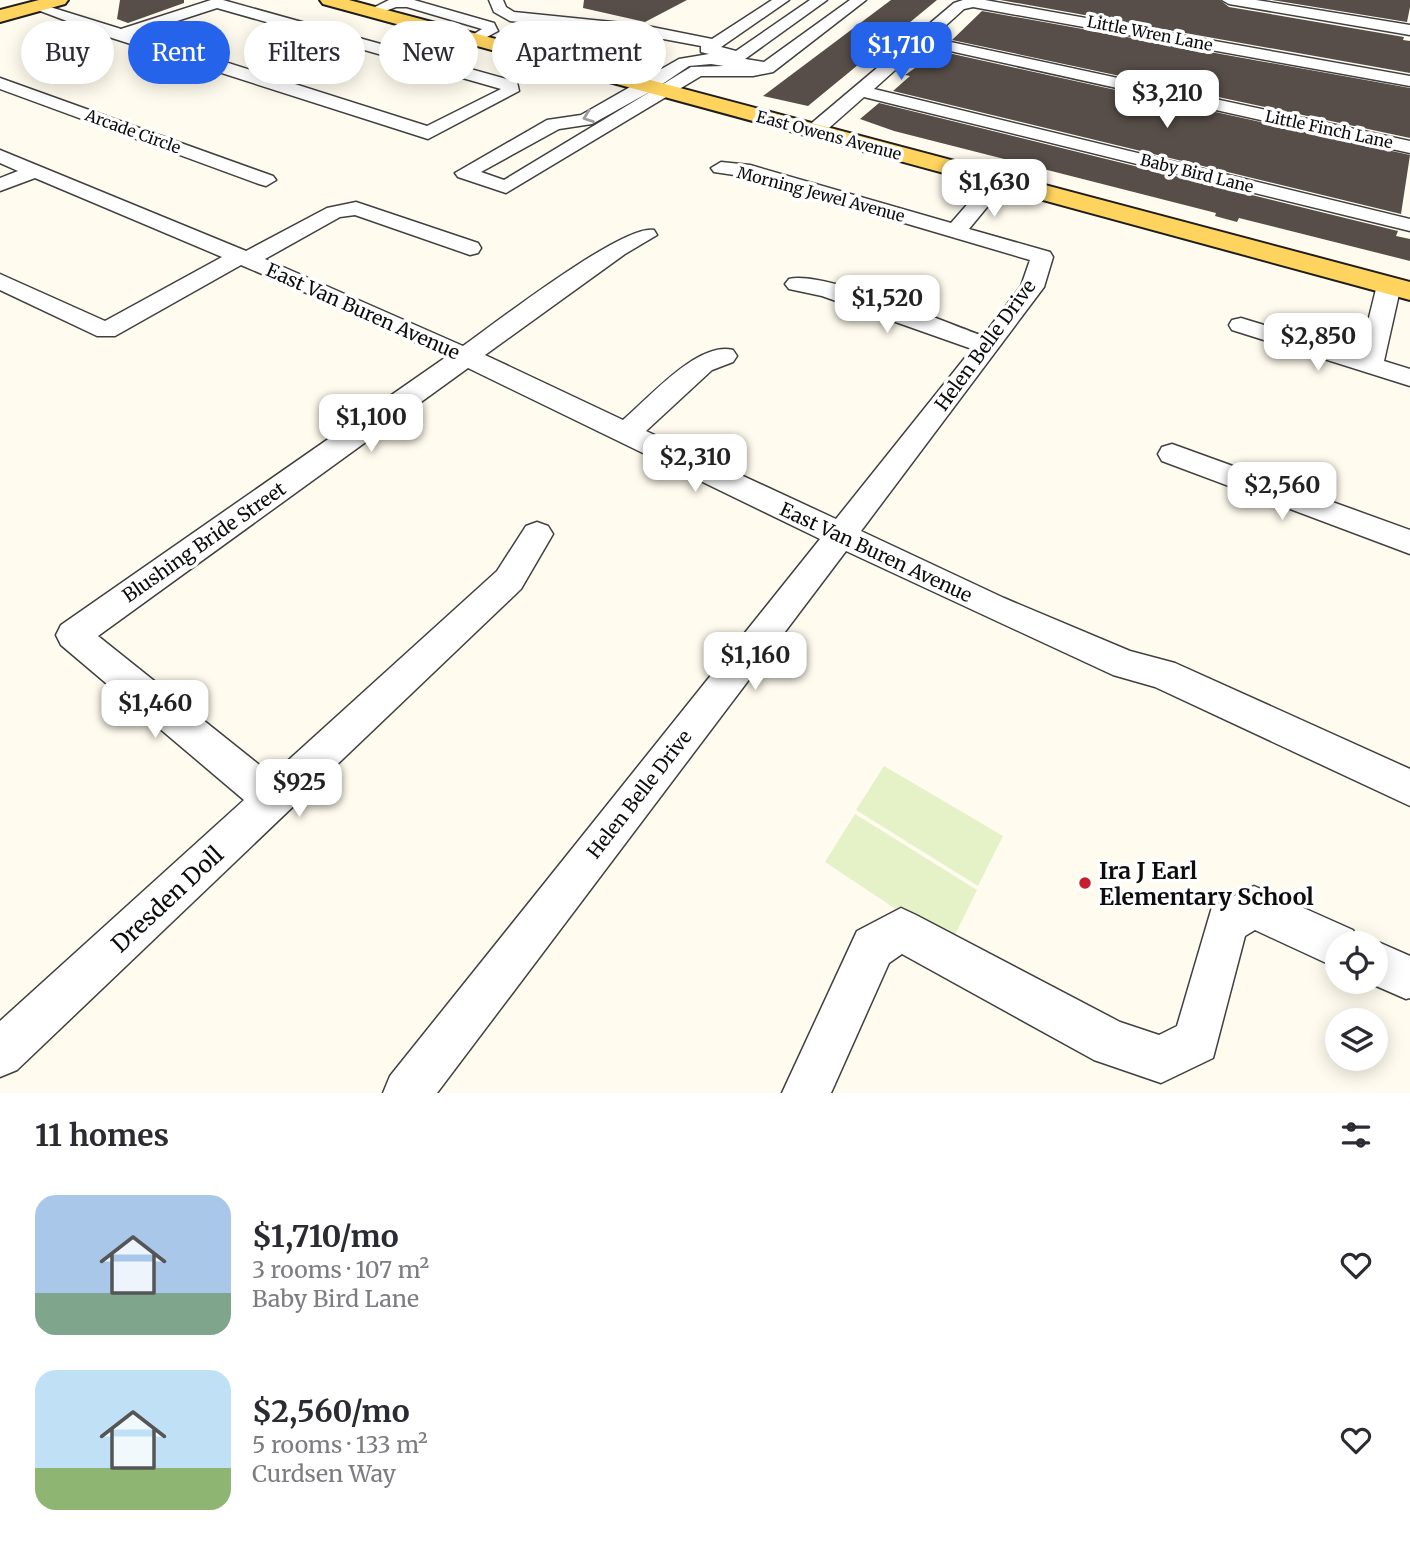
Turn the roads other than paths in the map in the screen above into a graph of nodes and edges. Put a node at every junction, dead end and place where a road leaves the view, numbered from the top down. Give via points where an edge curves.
1 (60, 0) edge
2 (329, 0) edge
3 (496, 0) edge
4 (782, 0) edge
5 (820, 0) edge
6 (859, 0) edge
7 (1229, 0) edge
8 (40, 3) edge
9 (0, 16) edge
10 (707, 25) dead end
11 (1410, 30) edge
12 (118, 34) junction
13 (686, 38) junction
14 (920, 40) junction
15 (715, 44) junction
16 (680, 64) junction
17 (767, 68) junction
18 (1410, 81) edge
19 (0, 83) edge
20 (657, 89) junction
21 (862, 91) junction
22 (814, 131) junction
23 (1410, 147) edge
24 (0, 156) edge
25 (721, 168) dead end
26 (34, 171) junction
27 (266, 180) dead end
28 (999, 180) junction
29 (0, 185) edge
30 (1410, 225) edge
31 (956, 231) junction
32 (646, 234) dead end
33 (470, 248) dead end
34 (1042, 257) joint
35 (242, 258) junction
36 (0, 281) edge
37 (797, 284) dead end
38 (1400, 288) edge
39 (1241, 325) dead end
40 (988, 346) junction
41 (467, 356) junction
42 (724, 356) dead end
43 (1370, 365) junction
44 (1410, 378) edge
45 (626, 433) junction
46 (1172, 454) dead end
47 (537, 534) dead end
48 (840, 536) junction
49 (1410, 542) edge
50 (1410, 788) edge
51 (274, 801) junction
52 (1325, 940) edge
53 (0, 1053) edge
54 (407, 1093) edge
55 (806, 1093) edge

1 - 8 main road
2 - 20 main road, East Owens Avenue
3 - 13 street via 499,9 510,16
4 - 15 street
5 - 15 street via 739,56 707,48
6 - 17 street
7 - 11 street
8 - 9 main road
8 - 12 street
10 - 13 street
12 - 12 street via 428,133 510,91 511,86 217,3
13 - 15 street
13 - 16 street via 668,49
14 - 18 street, Little Wren Lane via 959,6 972,2
14 - 21 street
14 - 23 street, Little Finch Lane
16 - 17 street via 711,59
16 - 20 street
17 - 20 street via 697,71
19 - 27 street, Arcade Circle
20 -> 20 street via 586,120 554,124 465,173 506,187
20 - 22 main road, East Owens Avenue
21 - 22 street
21 - 30 street, Baby Bird Lane
22 - 28 main road, East Owens Avenue
24 - 26 street, East Van Buren Avenue
25 - 31 street, Morning Jewel Avenue via 750,172
26 - 29 street
26 - 35 street, East Van Buren Avenue
28 - 31 street
28 - 38 main road, East Owens Avenue
31 - 34 street, Morning Jewel Avenue
32 - 41 street, Blushing Bride Street via 617,249
33 - 35 street via 356,208 334,212
34 - 40 street, Helen Belle Drive via 1032,287
35 - 36 street via 106,331
35 - 41 street, East Van Buren Avenue
37 - 40 street via 828,290
38 - 43 street
39 - 43 street
40 - 48 street, Helen Belle Drive
41 - 45 street, East Van Buren Avenue
41 - 51 street, Blushing Bride Street via 73,635
42 - 45 street via 703,364
43 - 44 street
45 - 48 street, East Van Buren Avenue
46 - 49 street
47 - 51 street, Dresden Doll via 509,580
48 - 50 street, East Van Buren Avenue via 1125,665 1162,674
48 - 54 street, Helen Belle Drive
51 - 53 street, Dresden Doll
52 - 55 street via 1254,907 1227,922 1196,1041 1161,1059 1111,1043 901,930 873,947

